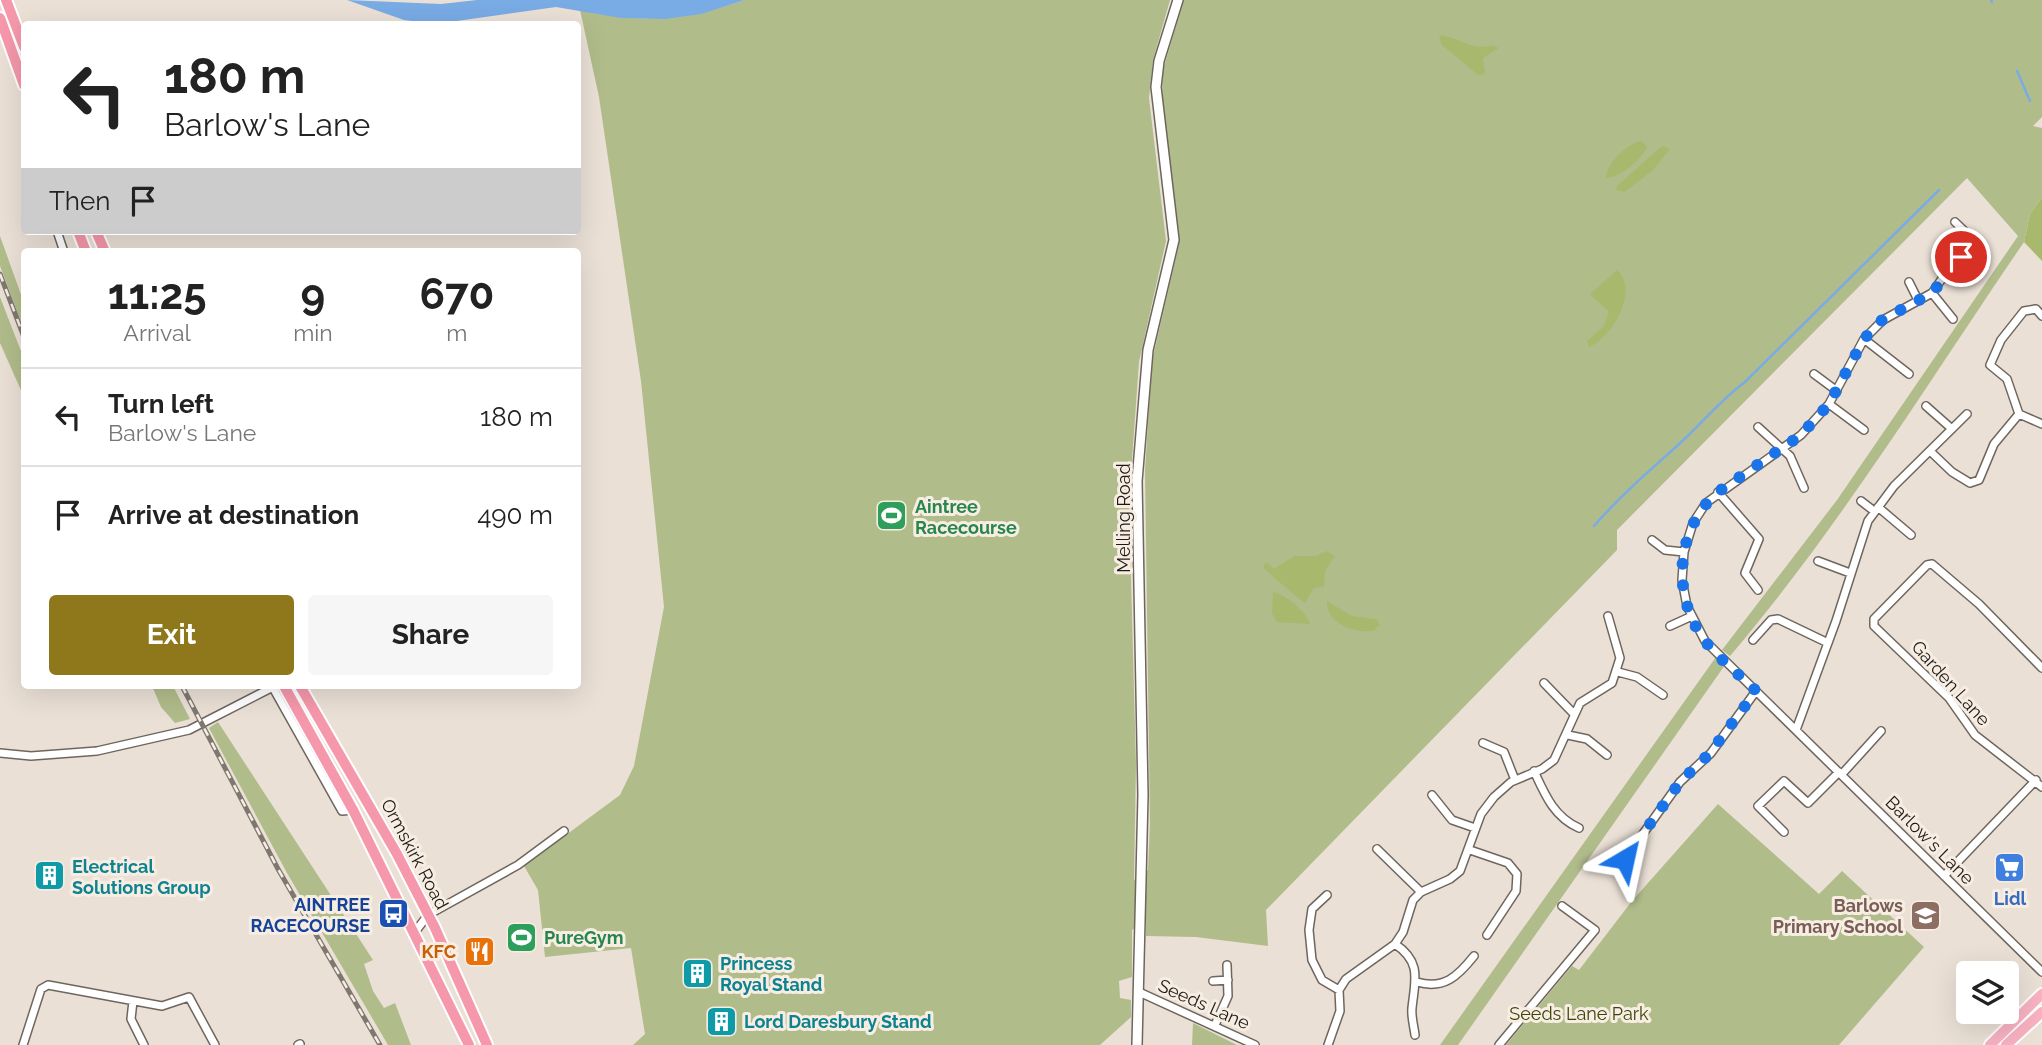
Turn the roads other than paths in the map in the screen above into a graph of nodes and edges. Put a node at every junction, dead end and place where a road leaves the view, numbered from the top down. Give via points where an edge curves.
1 (6, 0) edge
2 (1178, 0) edge
3 (0, 18) edge
4 (21, 39) edge
5 (21, 77) edge
6 (1955, 222) dead end
7 (1909, 282) dead end
8 (1932, 293) junction
9 (1918, 300) junction
10 (2042, 316) edge
11 (1953, 319) dead end
12 (1864, 339) junction
13 (1814, 374) dead end
14 (1909, 374) dead end
15 (1837, 391) junction
16 (1829, 404) junction
17 (1926, 406) dead end
18 (1967, 414) dead end
19 (2019, 414) junction
20 (2042, 424) edge
21 (1758, 427) dead end
22 (1952, 429) junction
23 (1864, 430) dead end
24 (1783, 448) junction
25 (1930, 451) junction
26 (1804, 488) dead end
27 (1718, 492) junction
28 (1861, 501) dead end
29 (1876, 509) junction
30 (1911, 535) dead end
31 (1651, 540) dead end
32 (1684, 552) junction
33 (1818, 561) dead end
34 (1850, 573) junction
35 (1758, 590) dead end
36 (1608, 616) dead end
37 (1692, 616) junction
38 (1670, 626) dead end
39 (1753, 640) dead end
40 (1828, 643) junction
41 (2042, 668) edge
42 (1618, 672) junction
43 (1544, 683) dead end
44 (267, 689) edge
45 (275, 689) edge
46 (286, 689) edge
47 (302, 689) edge
48 (1756, 691) junction
49 (1663, 695) dead end
50 (1574, 714) junction
51 (1797, 730) junction
52 (1881, 731) dead end
53 (1568, 735) junction
54 (1483, 743) dead end
55 (0, 753) edge
56 (1607, 755) dead end
57 (1534, 771) junction
58 (1840, 773) junction
59 (1515, 780) junction
60 (2035, 780) junction
61 (2042, 787) edge
62 (1432, 795) dead end
63 (352, 810) junction
64 (1475, 828) junction
65 (1578, 828) dead end
66 (564, 831) dead end
67 (1784, 832) dead end
68 (1377, 849) dead end
69 (1470, 850) junction
70 (1625, 859) dead end
71 (1944, 876) junction
72 (1421, 892) junction
73 (1327, 895) dead end
74 (1562, 906) dead end
75 (428, 915) junction
76 (415, 932) junction
77 (1487, 935) dead end
78 (1395, 944) junction
79 (1474, 956) dead end
80 (1227, 965) dead end
81 (2042, 972) edge
82 (1228, 980) junction
83 (1213, 981) dead end
84 (1417, 982) junction
85 (1339, 990) junction
86 (1139, 992) junction
87 (2042, 994) edge
88 (133, 1001) junction
89 (2042, 1012) edge
90 (1215, 1026) junction
91 (1415, 1035) dead end
92 (23, 1045) edge
93 (144, 1045) edge
94 (215, 1045) edge
95 (469, 1045) edge
96 (487, 1045) edge
97 (1137, 1045) edge
98 (1255, 1045) edge
99 (1328, 1045) edge
100 (1499, 1045) edge
101 (1990, 1045) edge
102 (2006, 1045) edge

1 - 4 highway
2 - 86 street, Melling Road via 1156,87 1174,240 1148,350 1137,481 1143,795
3 - 5 highway
6 - 8 street, Barlow's Lane via 1976,242
7 - 9 street
8 - 9 street, Barlow's Lane
8 - 11 street
9 - 12 street, Barlow's Lane via 1882,320
10 - 19 street via 2036,309 2024,311 2001,340 1990,365 2007,379
12 - 14 street
12 - 15 street, Barlow's Lane
13 - 15 street
15 - 16 street, Barlow's Lane
16 - 23 street
16 - 24 street, Barlow's Lane
17 - 22 street
18 - 22 street
19 - 20 street
19 - 25 street via 1994,444 1979,480 1970,483
21 - 24 street
22 - 25 street
24 - 26 street
24 - 27 street, Barlow's Lane
25 - 29 street
27 - 32 street, Barlow's Lane via 1693,523
27 - 35 street via 1759,539 1745,573
28 - 29 street
29 - 30 street
29 - 34 street
31 - 32 street via 1665,550
32 - 37 street, Barlow's Lane via 1682,580
33 - 34 street
34 - 40 street
36 - 42 street via 1620,658
37 - 38 street
37 - 48 street, Barlow's Lane via 1705,641
39 - 40 street via 1778,618
40 - 51 street
41 - 60 street, Garden Lane via 1932,564 1874,620 1874,626 1949,698 1975,736
42 - 49 street via 1637,677
42 - 50 street via 1606,689 1580,703
43 - 50 street
44 - 55 street via 189,730 97,751 31,756
45 - 63 street via 342,811
46 - 63 highway, Ormskirk Road
47 - 75 highway, Ormskirk Road
48 - 51 street, Barlow's Lane
48 - 70 street via 1710,753 1680,782
50 - 53 street
51 - 58 street, Barlow's Lane
52 - 58 street
53 - 56 street via 1587,739
53 - 57 street via 1554,760
54 - 59 street via 1504,752
57 - 59 street
57 - 65 street via 1549,803 1565,822
58 - 67 street via 1808,803 1784,781 1758,806
58 - 71 street, Barlow's Lane
59 - 64 street via 1494,797
60 - 61 street, Garden Lane
60 - 71 street
62 - 64 street via 1452,820
63 - 76 highway, Ormskirk Road
64 - 69 street
66 - 75 street via 518,865
68 - 72 street
69 - 72 street via 1460,871
69 - 77 street via 1508,863 1517,874 1516,891
71 - 81 street, Barlow's Lane
72 - 78 street
73 - 85 street via 1312,909 1312,960 1322,980
74 - 100 street via 1595,930
75 - 76 street
75 - 96 highway, Ormskirk Road
76 - 95 highway, Ormskirk Road
78 - 84 street via 1414,963
78 - 85 street via 1357,970
79 - 84 street via 1448,982 1433,986
80 - 82 street
82 - 83 street
82 - 90 street via 1228,996
84 - 91 street via 1412,1017
85 - 99 street via 1340,1011
86 - 90 street, Seeds Lane
86 - 97 street, Melling Road
87 - 101 main road
88 - 92 street via 45,986
88 - 93 street via 131,1020
88 - 94 street via 166,1006 190,997
89 - 102 main road
90 - 98 street, Seeds Lane

